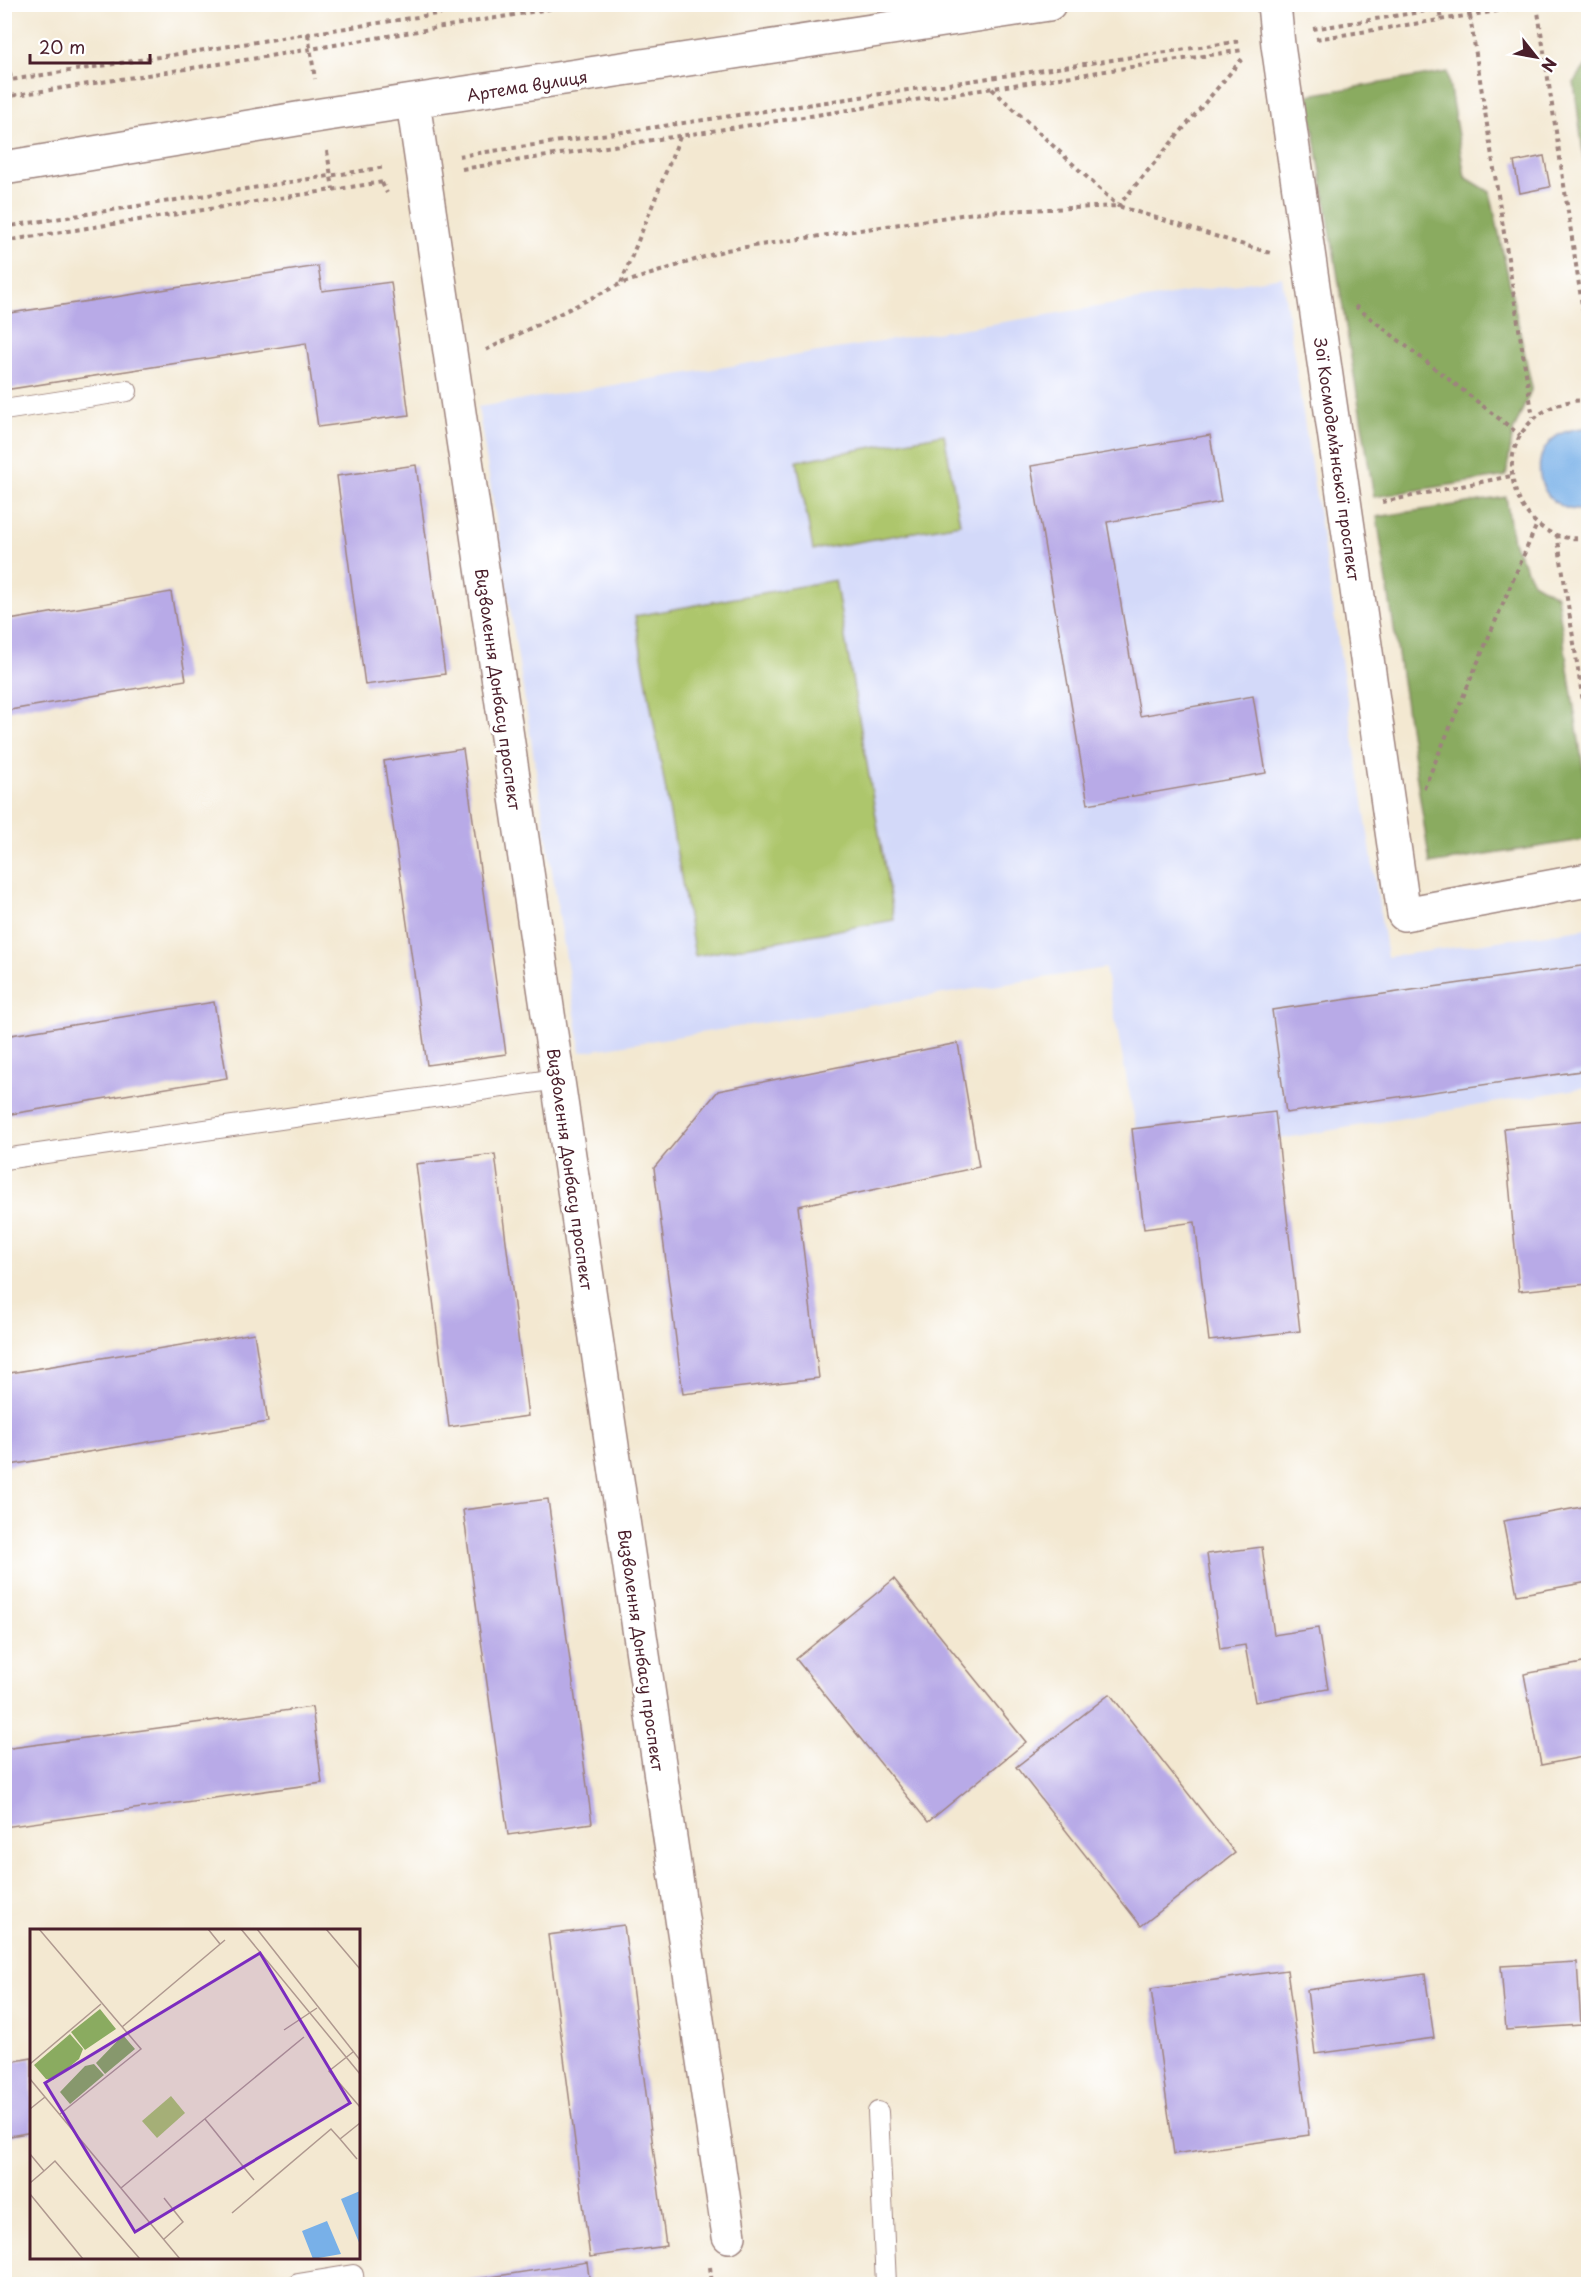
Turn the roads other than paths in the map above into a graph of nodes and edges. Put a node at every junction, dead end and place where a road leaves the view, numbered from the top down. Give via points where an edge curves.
1 (1049, 4) edge
2 (1276, 28) edge
3 (413, 102) junction
4 (4, 168) edge
5 (127, 391) dead end
6 (4, 410) edge
7 (1588, 880) edge
8 (558, 1079) junction
9 (4, 1159) edge
10 (878, 2112) dead end
11 (729, 2236) dead end
12 (298, 2284) edge
13 (354, 2284) edge
14 (886, 2284) edge

1 - 3 street, Артема вулиця
2 - 7 street, Зої Космодем’янської проспект via 1404,914
3 - 4 street, Артема вулиця
3 - 8 street, Визволення Донбасу проспект
5 - 6 lane
8 - 9 lane
8 - 11 street, Визволення Донбасу проспект
10 - 14 lane
12 - 13 lane via 353,2276

